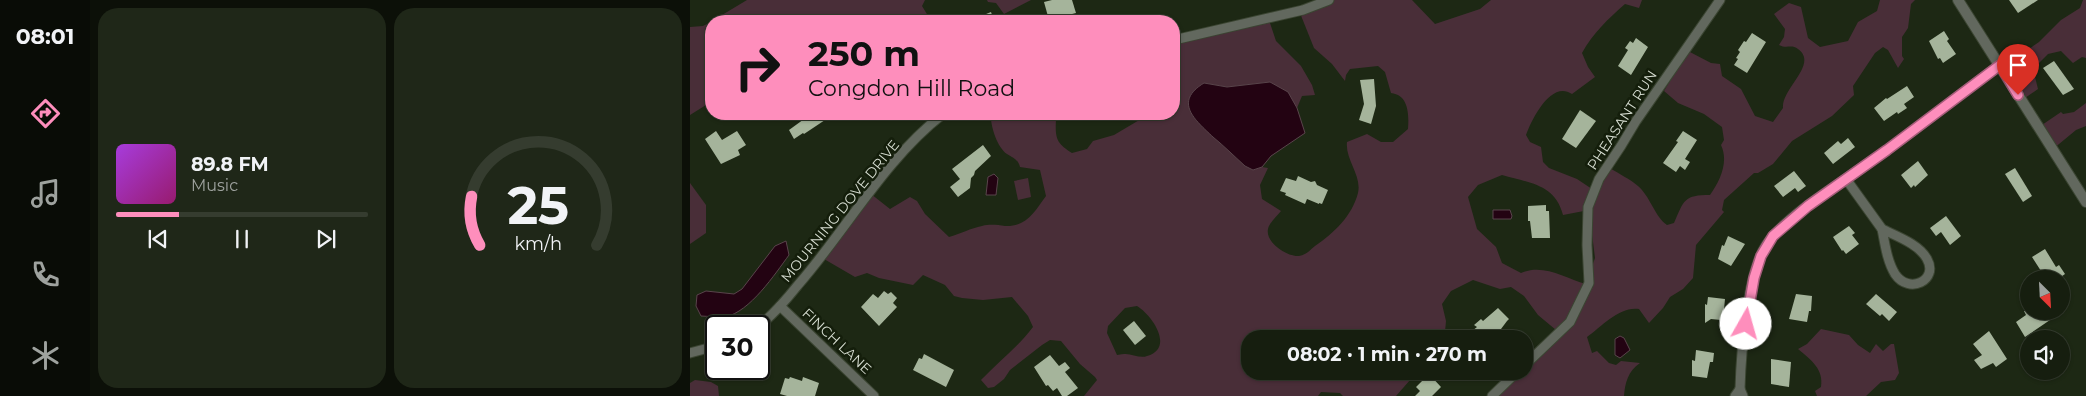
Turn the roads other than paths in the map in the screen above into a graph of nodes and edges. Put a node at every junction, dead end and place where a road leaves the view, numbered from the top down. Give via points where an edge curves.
1 (1329, 0) edge
2 (1720, 0) edge
3 (1958, 0) edge
4 (1180, 39) edge
5 (2000, 65) junction
6 (936, 120) edge
7 (1846, 179) junction
8 (2086, 202) edge
9 (1882, 229) junction
10 (780, 306) junction
11 (770, 316) edge
12 (705, 349) edge
13 (690, 353) edge
14 (1533, 357) edge
15 (1509, 380) edge
16 (1740, 394) edge
17 (874, 396) edge
18 (1492, 396) edge

1 - 4 street via 1303,10
2 - 14 street, PHEASANT RUN via 1599,179 1588,207 1589,283 1570,322
3 - 5 street
5 - 7 street
5 - 8 street
6 - 10 street, MOURNING DOVE DRIVE via 876,184
7 - 9 street
7 - 16 street via 1783,227 1766,246 1750,293
9 - 9 street via 1910,243 1927,259 1928,275 1924,281 1916,285 1906,284 1895,274
10 - 11 street, MOURNING DOVE DRIVE
10 - 17 street, FINCH LANE
12 - 13 street
15 - 18 street

